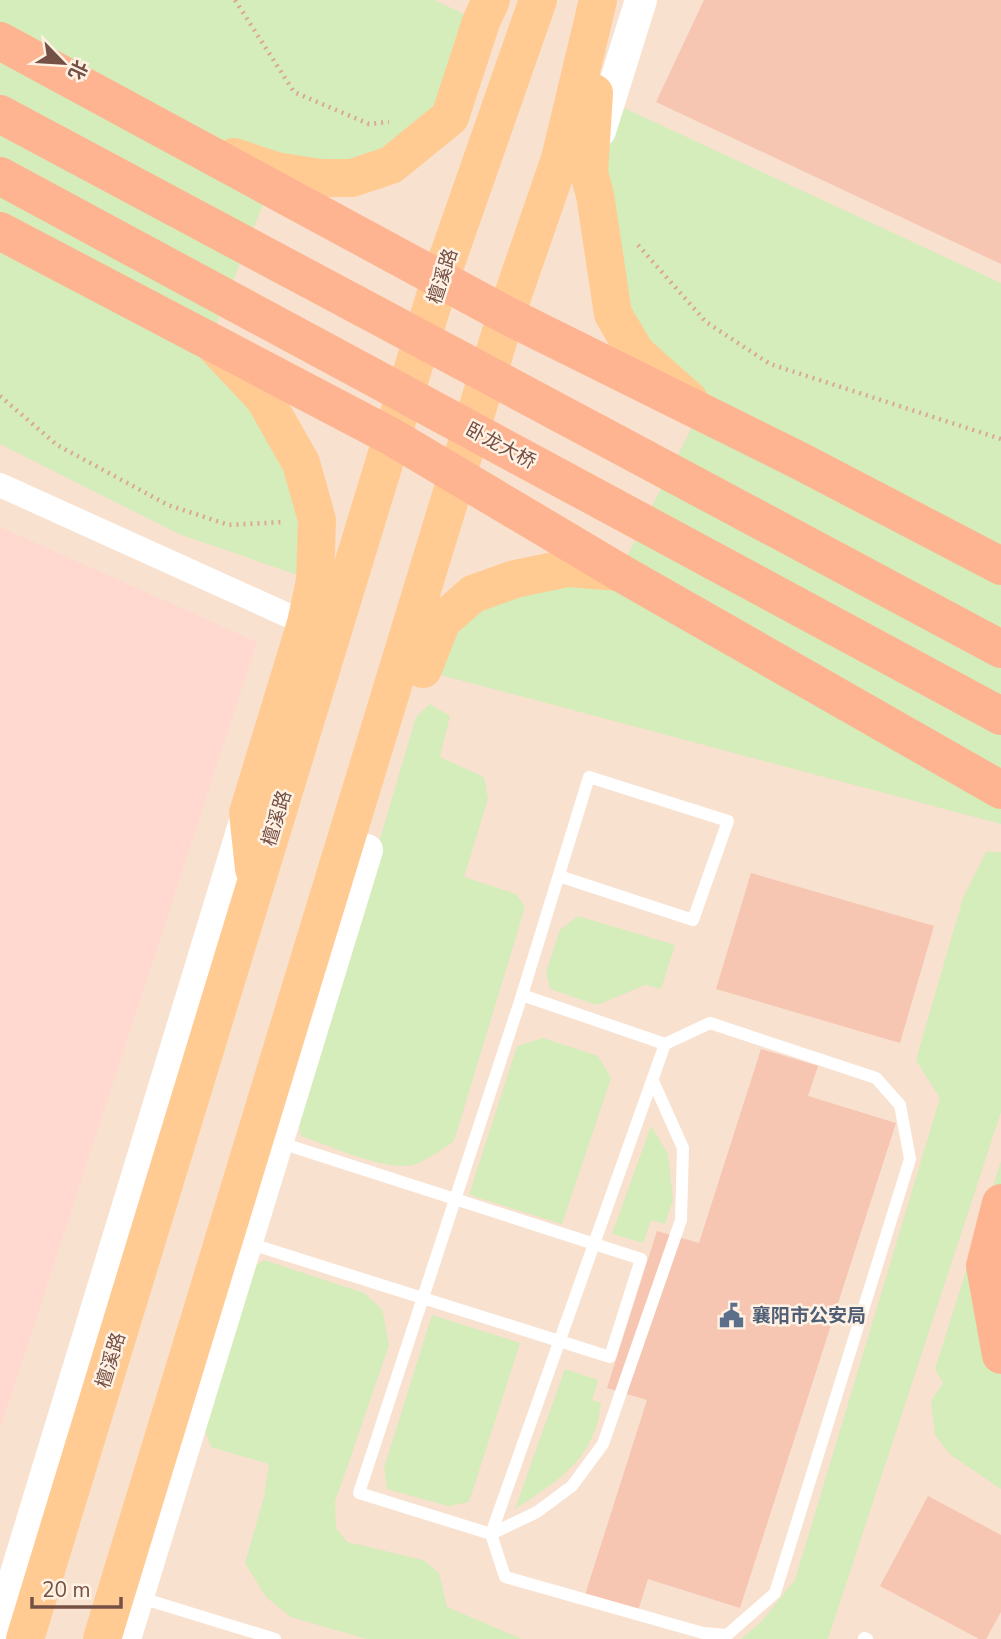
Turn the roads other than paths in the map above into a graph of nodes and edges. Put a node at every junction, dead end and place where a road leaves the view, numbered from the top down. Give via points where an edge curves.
1 (491, 0) edge
2 (538, 0) edge
3 (598, 0) edge
4 (606, 0) edge
5 (642, 0) edge
6 (0, 41) edge
7 (0, 114) edge
8 (178, 138) junction
9 (589, 173) junction
10 (0, 176) edge
11 (0, 231) edge
12 (440, 280) junction
13 (506, 315) junction
14 (210, 340) junction
15 (701, 411) junction
16 (392, 437) junction
17 (458, 475) junction
18 (0, 485) edge
19 (1001, 566) edge
20 (619, 572) junction
21 (319, 629) junction
22 (1001, 649) edge
23 (1001, 716) edge
24 (1001, 790) edge
25 (248, 813) junction
26 (367, 850) junction
27 (559, 876) junction
28 (256, 885) junction
29 (325, 912) junction
30 (522, 995) junction
31 (665, 1044) junction
32 (653, 1081) junction
33 (277, 1142) junction
34 (454, 1199) junction
35 (1001, 1203) edge
36 (246, 1243) junction
37 (595, 1244) junction
38 (423, 1299) junction
39 (560, 1341) junction
40 (1001, 1356) edge
41 (491, 1534) junction
42 (138, 1597) junction
43 (0, 1626) edge
44 (25, 1639) edge
45 (102, 1639) edge
46 (125, 1639) edge
47 (275, 1639) edge

1 - 8 main road via 450,117 391,164 352,178 319,178 276,171
2 - 12 main road, 檀溪路
3 - 13 main road via 559,159
4 - 9 main road via 596,62
5 - 9 street
6 - 8 highway
7 - 22 highway
8 - 12 highway
9 - 15 main road via 613,314 636,353
10 - 23 highway, 卧龙大桥
11 - 14 highway
12 - 13 highway
12 - 16 main road, 檀溪路
13 - 15 highway
13 - 17 main road
14 - 16 highway
14 - 21 main road via 264,398 301,463 317,520
15 - 19 highway
16 - 17 highway
16 - 21 main road, 檀溪路
17 - 20 highway
17 - 29 main road
18 - 21 street
20 - 24 highway
20 - 26 main road via 568,568 515,579 473,594 442,621 422,670
21 - 25 main road
21 - 28 main road, 檀溪路
25 - 28 main road
25 - 43 street
26 - 29 main road
26 - 33 street
27 - 27 lane via 589,777 728,821 693,920
27 - 30 lane
28 - 44 main road, 檀溪路
29 - 45 main road
30 - 31 lane
30 - 34 lane
31 - 32 lane
31 - 41 lane via 710,1023 876,1078 900,1105 909,1159 775,1593 727,1635 703,1633 505,1577
32 - 37 lane
32 - 41 lane via 683,1147 681,1220 603,1444 572,1486 537,1512
33 - 34 lane
33 - 36 street
34 - 37 lane
34 - 38 lane
35 - 40 highway via 985,1266
36 - 38 lane
36 - 42 street
37 - 39 lane
37 - 39 lane via 641,1259 610,1357
38 - 39 lane
38 - 41 lane via 359,1493
39 - 41 lane
42 - 46 street
42 - 47 lane

